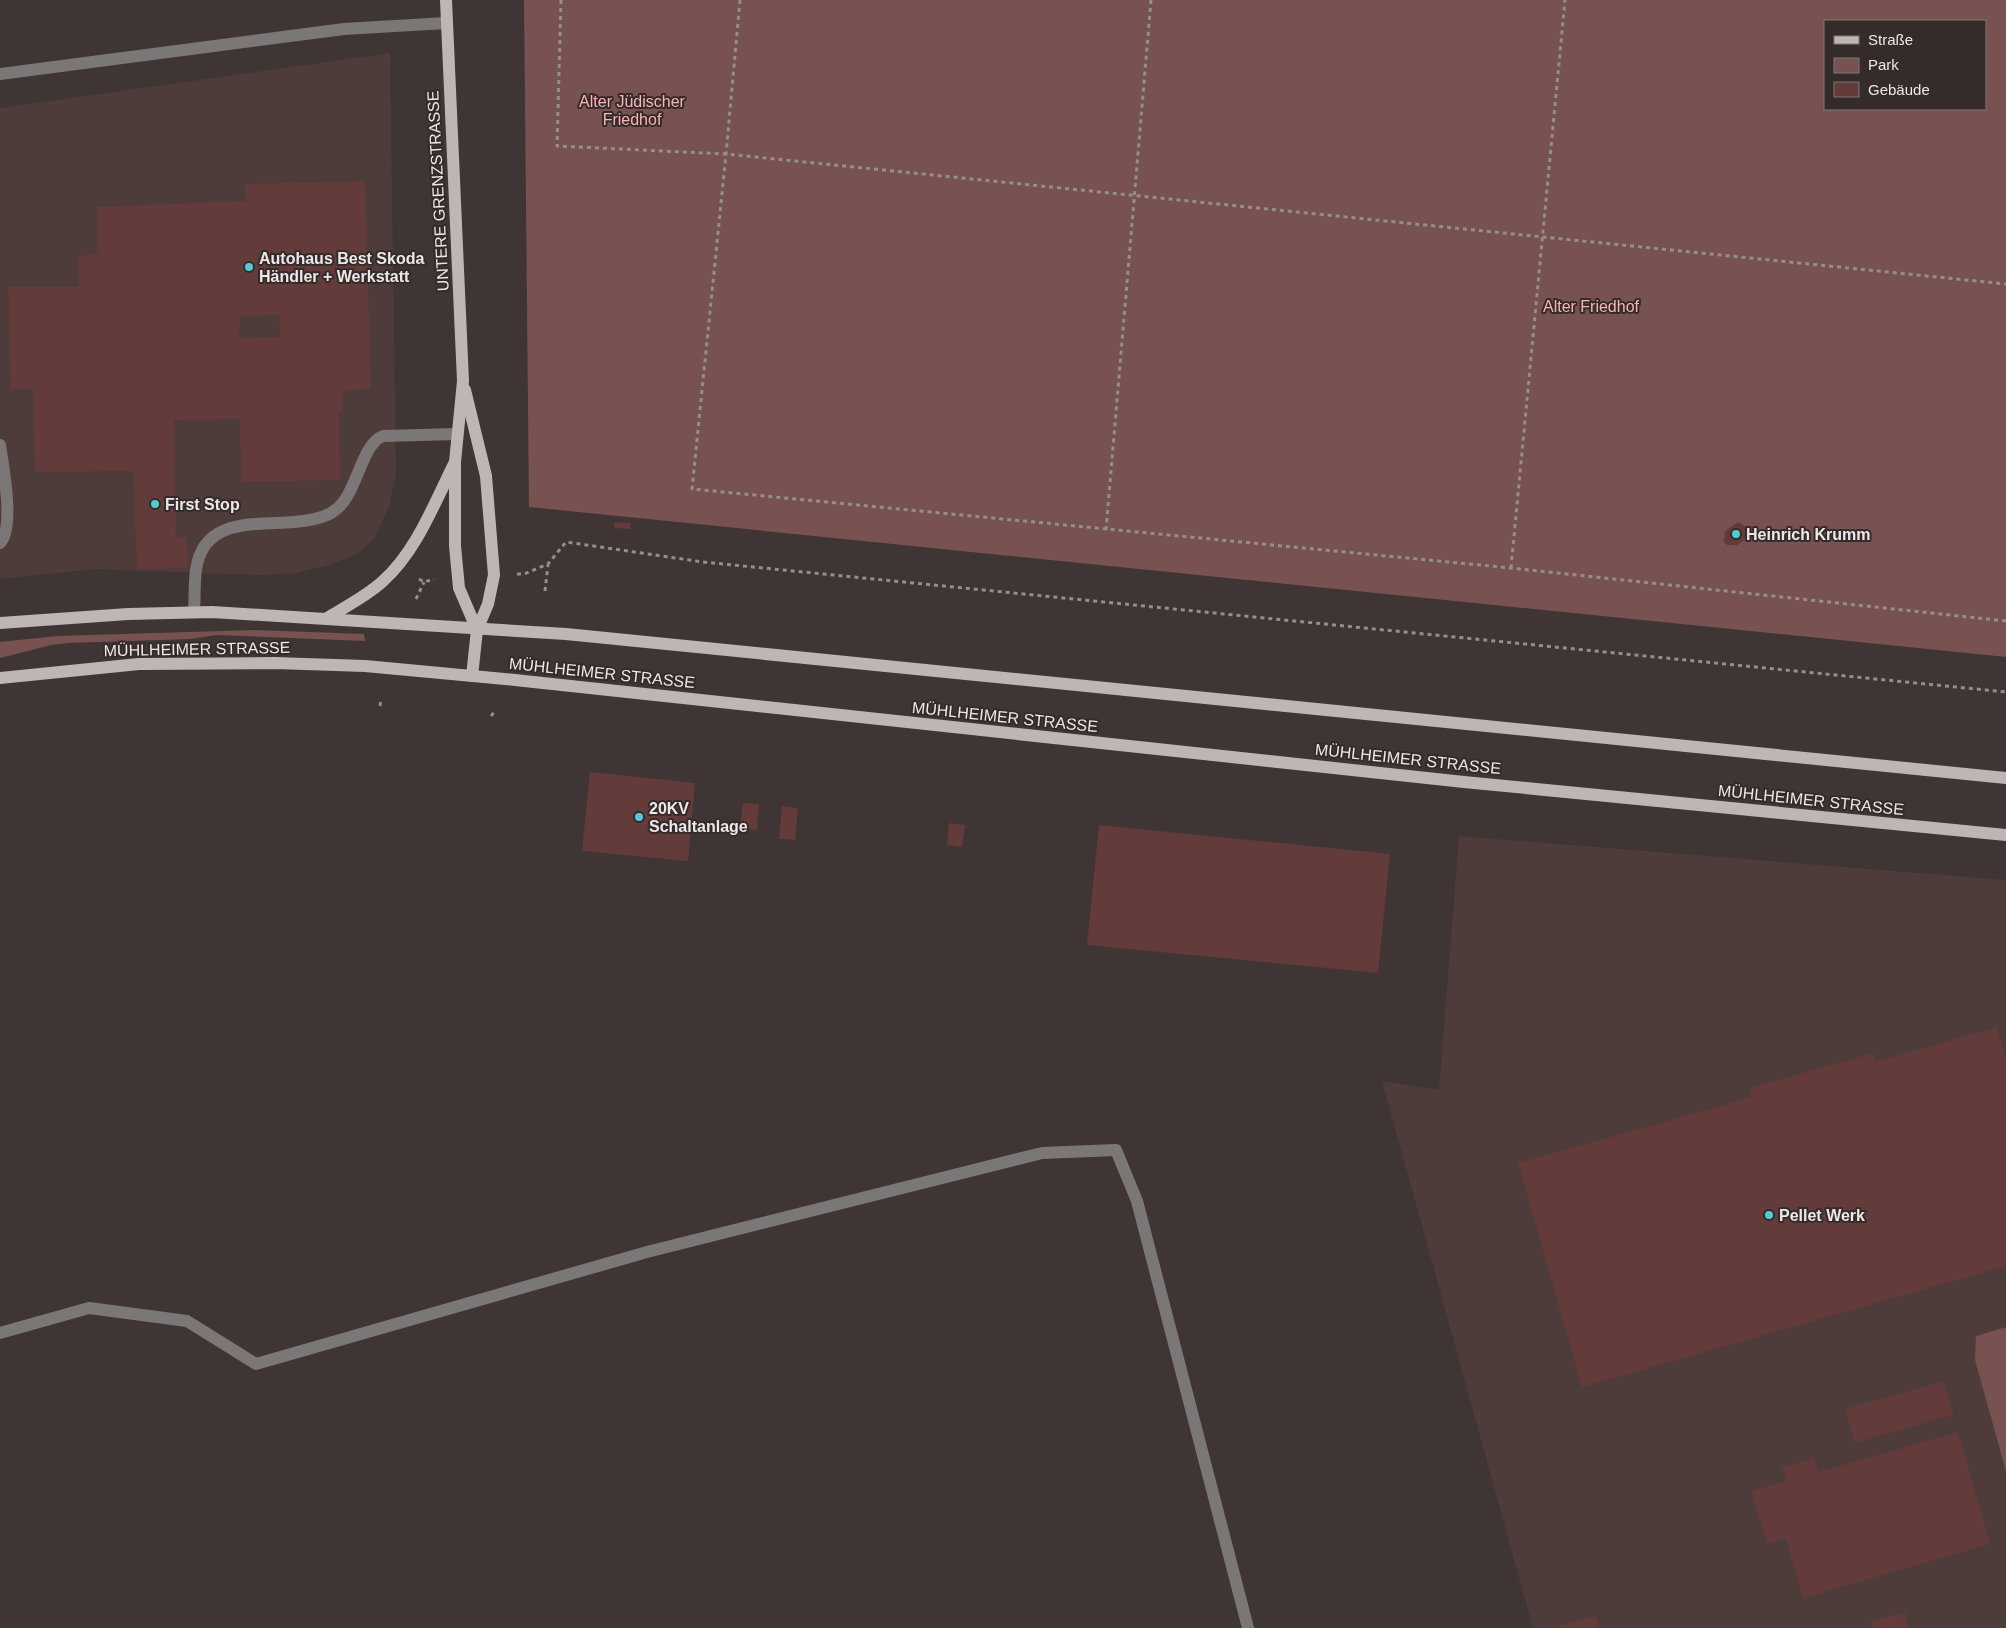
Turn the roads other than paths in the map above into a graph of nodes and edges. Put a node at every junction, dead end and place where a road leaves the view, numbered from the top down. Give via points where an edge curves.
1 (446, 0) edge
2 (446, 23) junction
3 (0, 74) edge
4 (463, 381) junction
5 (458, 434) junction
6 (0, 445) edge
7 (455, 462) junction
8 (0, 543) edge
9 (194, 612) junction
10 (327, 618) junction
11 (0, 623) edge
12 (478, 630) junction
13 (472, 676) junction
14 (0, 678) edge
15 (2006, 778) edge
16 (2006, 835) edge
17 (0, 1333) edge
18 (1248, 1628) edge

1 - 2 main road, UNTERE GRENZSTRASSE
2 - 3 street via 344,29
2 - 4 main road, UNTERE GRENZSTRASSE
4 - 5 main road, UNTERE GRENZSTRASSE
4 - 12 main road, UNTERE GRENZSTRASSE via 486,476 494,575
5 - 7 main road, UNTERE GRENZSTRASSE
5 - 9 street via 377,438 342,505 332,513 300,521 226,528 213,535 198,559
6 - 8 street via 7,502 6,528
7 - 10 main road via 422,526 396,567 368,593
7 - 12 main road, UNTERE GRENZSTRASSE via 455,546 459,588
9 - 10 main road, MÜHLHEIMER STRASSE
9 - 11 main road, MÜHLHEIMER STRASSE
10 - 12 main road, MÜHLHEIMER STRASSE
12 - 13 main road
12 - 15 main road, MÜHLHEIMER STRASSE via 566,634
13 - 14 main road, MÜHLHEIMER STRASSE via 275,662 138,664
13 - 16 main road, MÜHLHEIMER STRASSE via 1454,781
17 - 18 street via 88,1308 187,1321 256,1364 647,1252 1042,1153 1116,1150 1137,1201

